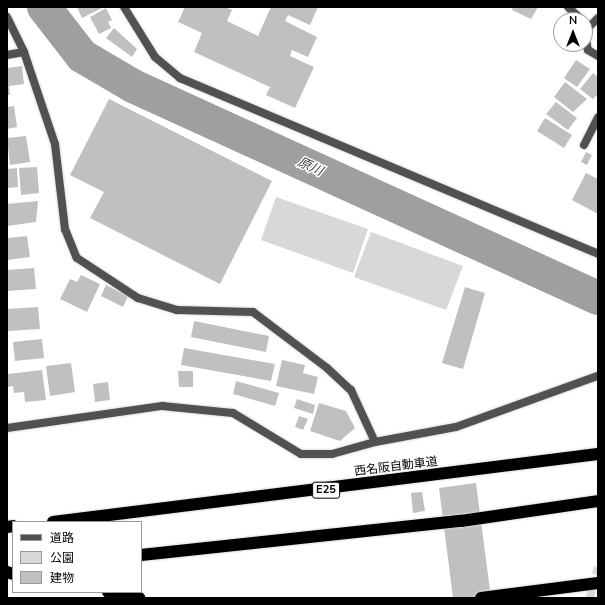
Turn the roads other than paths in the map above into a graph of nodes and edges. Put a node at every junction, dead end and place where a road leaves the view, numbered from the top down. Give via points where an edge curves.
1 (124, 7) edge
2 (7, 17) edge
3 (24, 52) junction
4 (7, 55) edge
5 (598, 117) edge
6 (584, 145) dead end
7 (598, 254) edge
8 (598, 376) edge
9 (7, 428) edge
10 (375, 442) junction
11 (598, 454) edge
12 (598, 501) edge
13 (61, 521) edge
14 (142, 555) edge
15 (598, 583) edge
16 (113, 593) edge
17 (139, 598) edge
18 (481, 598) edge

1 - 7 street via 155,57 180,78
2 - 3 street
3 - 4 street
3 - 10 street via 55,144 65,229 77,258 104,278 144,300 177,310 253,312 328,368 351,390
5 - 6 street
8 - 10 street via 456,427
9 - 10 street via 162,406 232,413 300,454 332,454
11 - 13 highway, 西名阪自動車道 / E25
12 - 14 highway via 461,521
15 - 18 highway
16 - 17 highway

